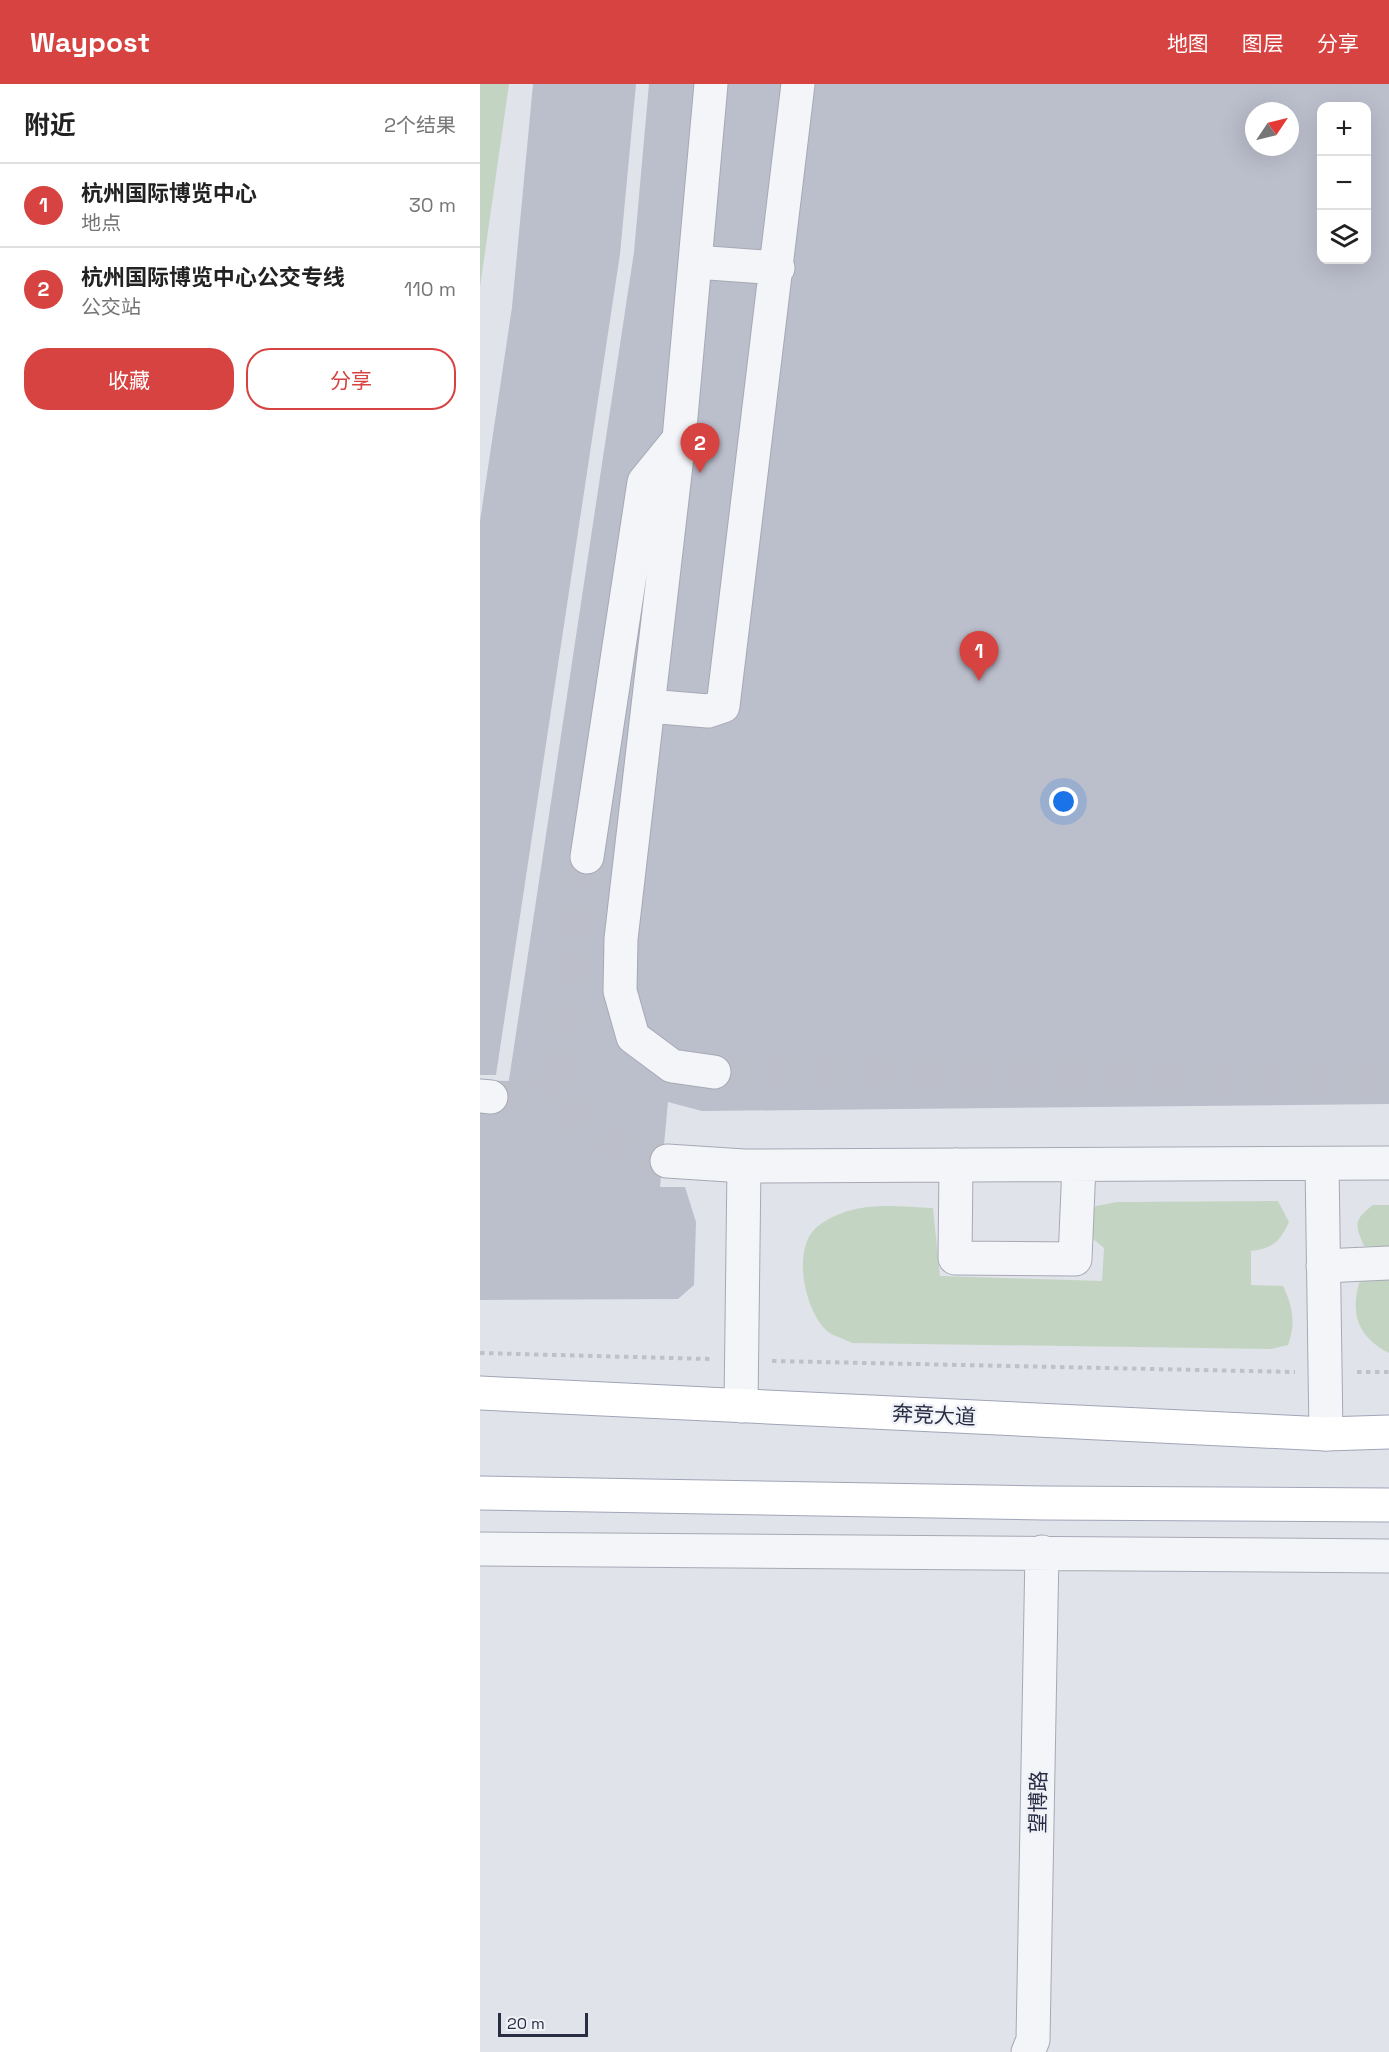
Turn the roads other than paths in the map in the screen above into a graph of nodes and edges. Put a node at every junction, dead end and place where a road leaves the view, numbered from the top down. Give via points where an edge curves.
1 (711, 84) edge
2 (798, 84) edge
3 (695, 262) junction
4 (778, 268) junction
5 (680, 439) junction
6 (648, 706) junction
7 (587, 857) tunnel mouth
8 (714, 1072) tunnel mouth
9 (667, 1161) tunnel mouth
10 (1389, 1163) edge
11 (1322, 1164) junction
12 (1079, 1165) junction
13 (744, 1166) junction
14 (956, 1166) junction
15 (1389, 1263) edge
16 (1323, 1266) junction
17 (480, 1393) edge
18 (741, 1406) junction
19 (1389, 1432) edge
20 (1326, 1434) junction
21 (480, 1493) edge
22 (1389, 1505) edge
23 (480, 1549) edge
24 (1042, 1552) junction
25 (1389, 1556) edge
26 (1028, 2052) edge

1 - 3 street
2 - 4 street
3 - 4 street
3 - 5 street
4 - 6 street via 723,706 708,711
5 - 6 street
5 - 7 street via 644,482
6 - 8 street via 621,939 620,991 633,1037 672,1066
9 - 13 street
10 - 11 street
11 - 12 street
11 - 16 street
12 - 14 street
12 - 14 street via 1076,1259 955,1258
13 - 14 street
13 - 18 street
15 - 16 street
16 - 20 street
17 - 18 main road, 奔竞大道
18 - 20 main road, 奔竞大道
19 - 20 main road, 奔竞大道
21 - 22 main road
23 - 24 street
24 - 25 street
24 - 26 street, 望博路 via 1033,2040

